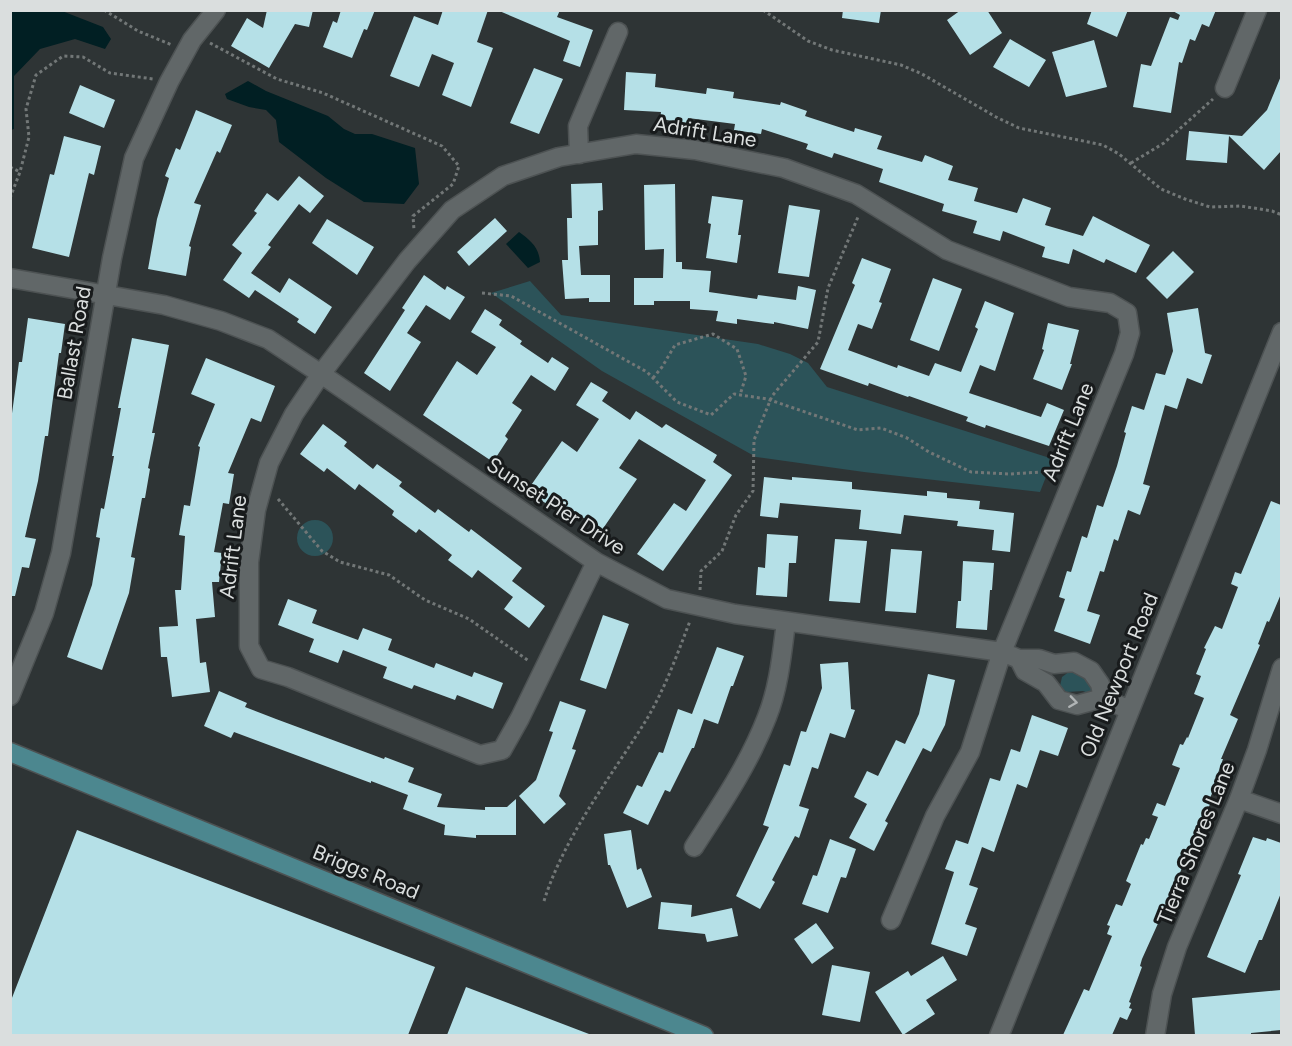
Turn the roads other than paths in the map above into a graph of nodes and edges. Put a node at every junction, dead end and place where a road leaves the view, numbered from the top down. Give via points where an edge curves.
1 (216, 10) edge
2 (1257, 10) edge
3 (618, 32) dead end
4 (1225, 88) road end
5 (579, 154) junction
6 (10, 278) edge
7 (105, 295) junction
8 (1281, 332) edge
9 (321, 374) junction
10 (596, 562) junction
11 (786, 622) junction
12 (1011, 655) junction
13 (1054, 664) junction
14 (1281, 668) edge
15 (1046, 683) junction
16 (10, 696) edge
17 (1103, 698) junction
18 (1129, 710) junction
19 (10, 752) edge
20 (1239, 800) junction
21 (1281, 814) edge
22 (694, 847) dead end
23 (891, 920) dead end
24 (704, 1035) edge
25 (999, 1035) edge
26 (1155, 1035) edge

1 - 7 street, Ballast Road via 192,40 134,159
2 - 4 street
3 - 5 street via 578,126
5 - 9 street, Adrift Lane via 503,176 452,210 407,261
5 - 12 street, Adrift Lane via 636,144 695,150 784,168 856,194 947,250 1068,297 1110,303 1127,313 1130,333 1124,354
6 - 7 street, Sunset Pier Drive
7 - 9 street, Sunset Pier Drive via 164,305 221,321 268,339
7 - 16 street, Ballast Road via 61,553 44,614
8 - 18 street, Old Newport Road
9 - 10 street, Sunset Pier Drive
9 - 10 street, Adrift Lane via 294,414 269,463 256,510 249,562 248,615 249,646 261,669 480,755 502,750
10 - 11 street, Sunset Pier Drive via 667,599
11 - 12 street, Sunset Pier Drive
11 - 22 street via 768,716 746,765
12 - 13 street, Sunset Pier Drive
12 - 15 street via 1024,671
12 - 23 street, Adrift Lane
13 - 15 street
13 - 17 street via 1074,662 1091,671
14 - 20 street, Tierra Shores Lane
15 -> 17 street via 1059,700 1077,705
17 - 18 street
18 - 25 street, Old Newport Road
19 - 24 main road, Briggs Road
20 - 21 street
20 - 26 street, Tierra Shores Lane via 1177,947 1162,994

